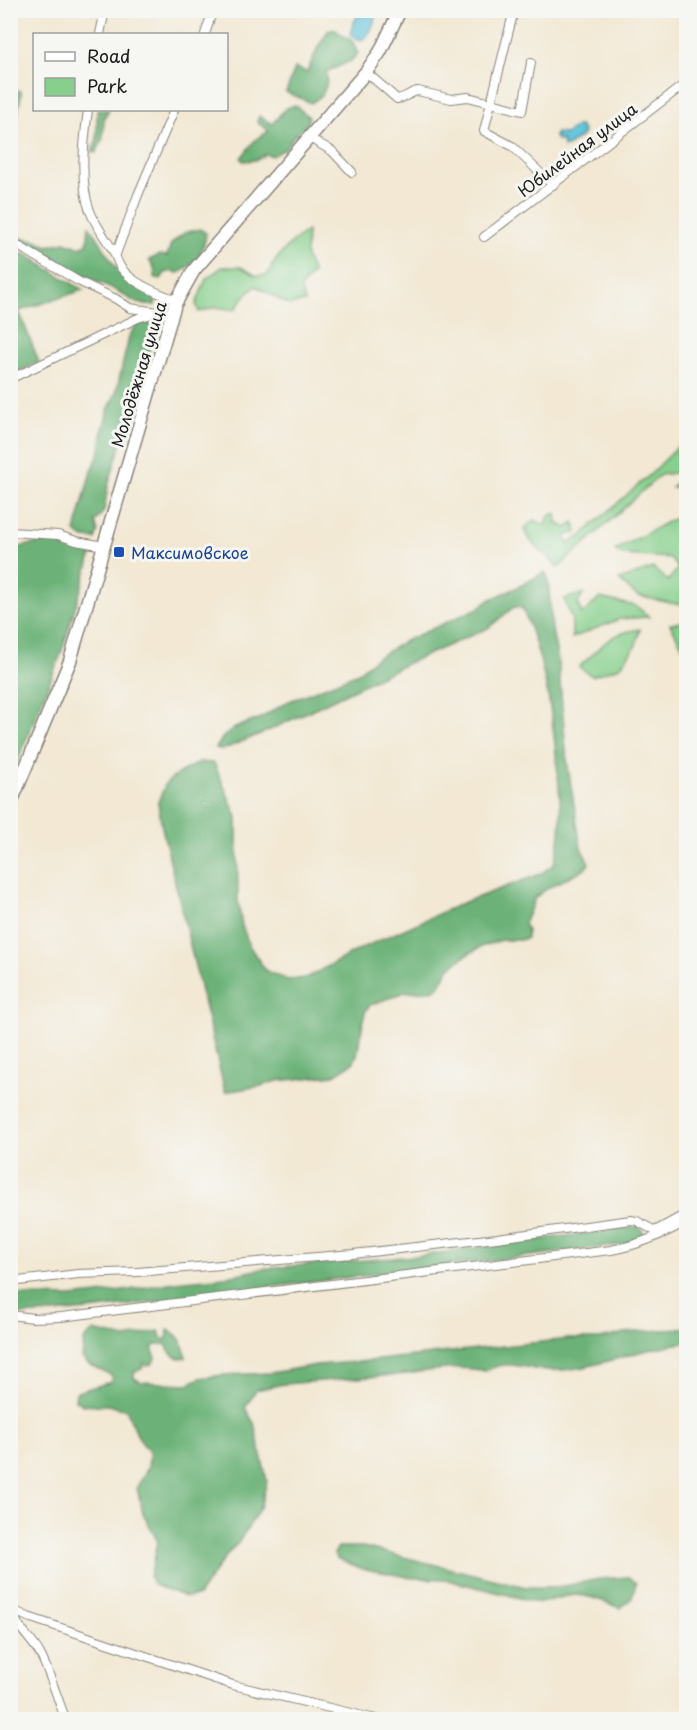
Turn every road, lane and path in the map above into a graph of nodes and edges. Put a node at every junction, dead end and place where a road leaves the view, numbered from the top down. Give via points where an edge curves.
1 (105, 10) edge
2 (213, 10) edge
3 (400, 10) edge
4 (514, 10) edge
5 (100, 33) edge
6 (205, 33) edge
7 (531, 63) dead end
8 (366, 72) junction
9 (687, 83) edge
10 (491, 104) junction
11 (88, 111) edge
12 (174, 111) edge
13 (308, 137) junction
14 (352, 172) dead end
15 (553, 185) junction
16 (484, 237) dead end
17 (10, 246) edge
18 (116, 254) junction
19 (177, 300) junction
20 (166, 313) junction
21 (10, 379) edge
22 (10, 532) edge
23 (104, 546) junction
24 (10, 805) edge
25 (687, 1214) edge
26 (687, 1222) edge
27 (10, 1282) edge
28 (10, 1315) edge
29 (11, 1603) edge
30 (66, 1719) edge
31 (380, 1719) edge

1 - 5 street
2 - 6 street
3 - 8 main road, Молодёжная улица
4 - 10 street
7 - 10 street via 522,111
8 - 10 street via 397,99 418,91
8 - 13 main road, Молодёжная улица
9 - 15 street, Юбилейная улица
10 - 15 street via 484,131 512,146
11 - 18 street via 84,157 89,208
12 - 18 street
13 - 14 street via 332,152
13 - 19 main road, Молодёжная улица via 194,270
15 - 16 street, Юбилейная улица
17 - 20 street via 20,247 130,308
18 - 19 street via 121,267 134,279
19 - 20 main road, Молодёжная улица
20 - 21 street via 138,318
20 - 23 main road, Молодёжная улица
22 - 23 street via 58,535
23 - 24 main road, Молодёжная улица via 70,661
25 - 27 street via 655,1231 631,1220 353,1254
26 - 28 street via 646,1242 611,1250 60,1317
29 - 30 street via 12,1615 38,1652
29 - 31 street via 17,1612 28,1617 233,1685

